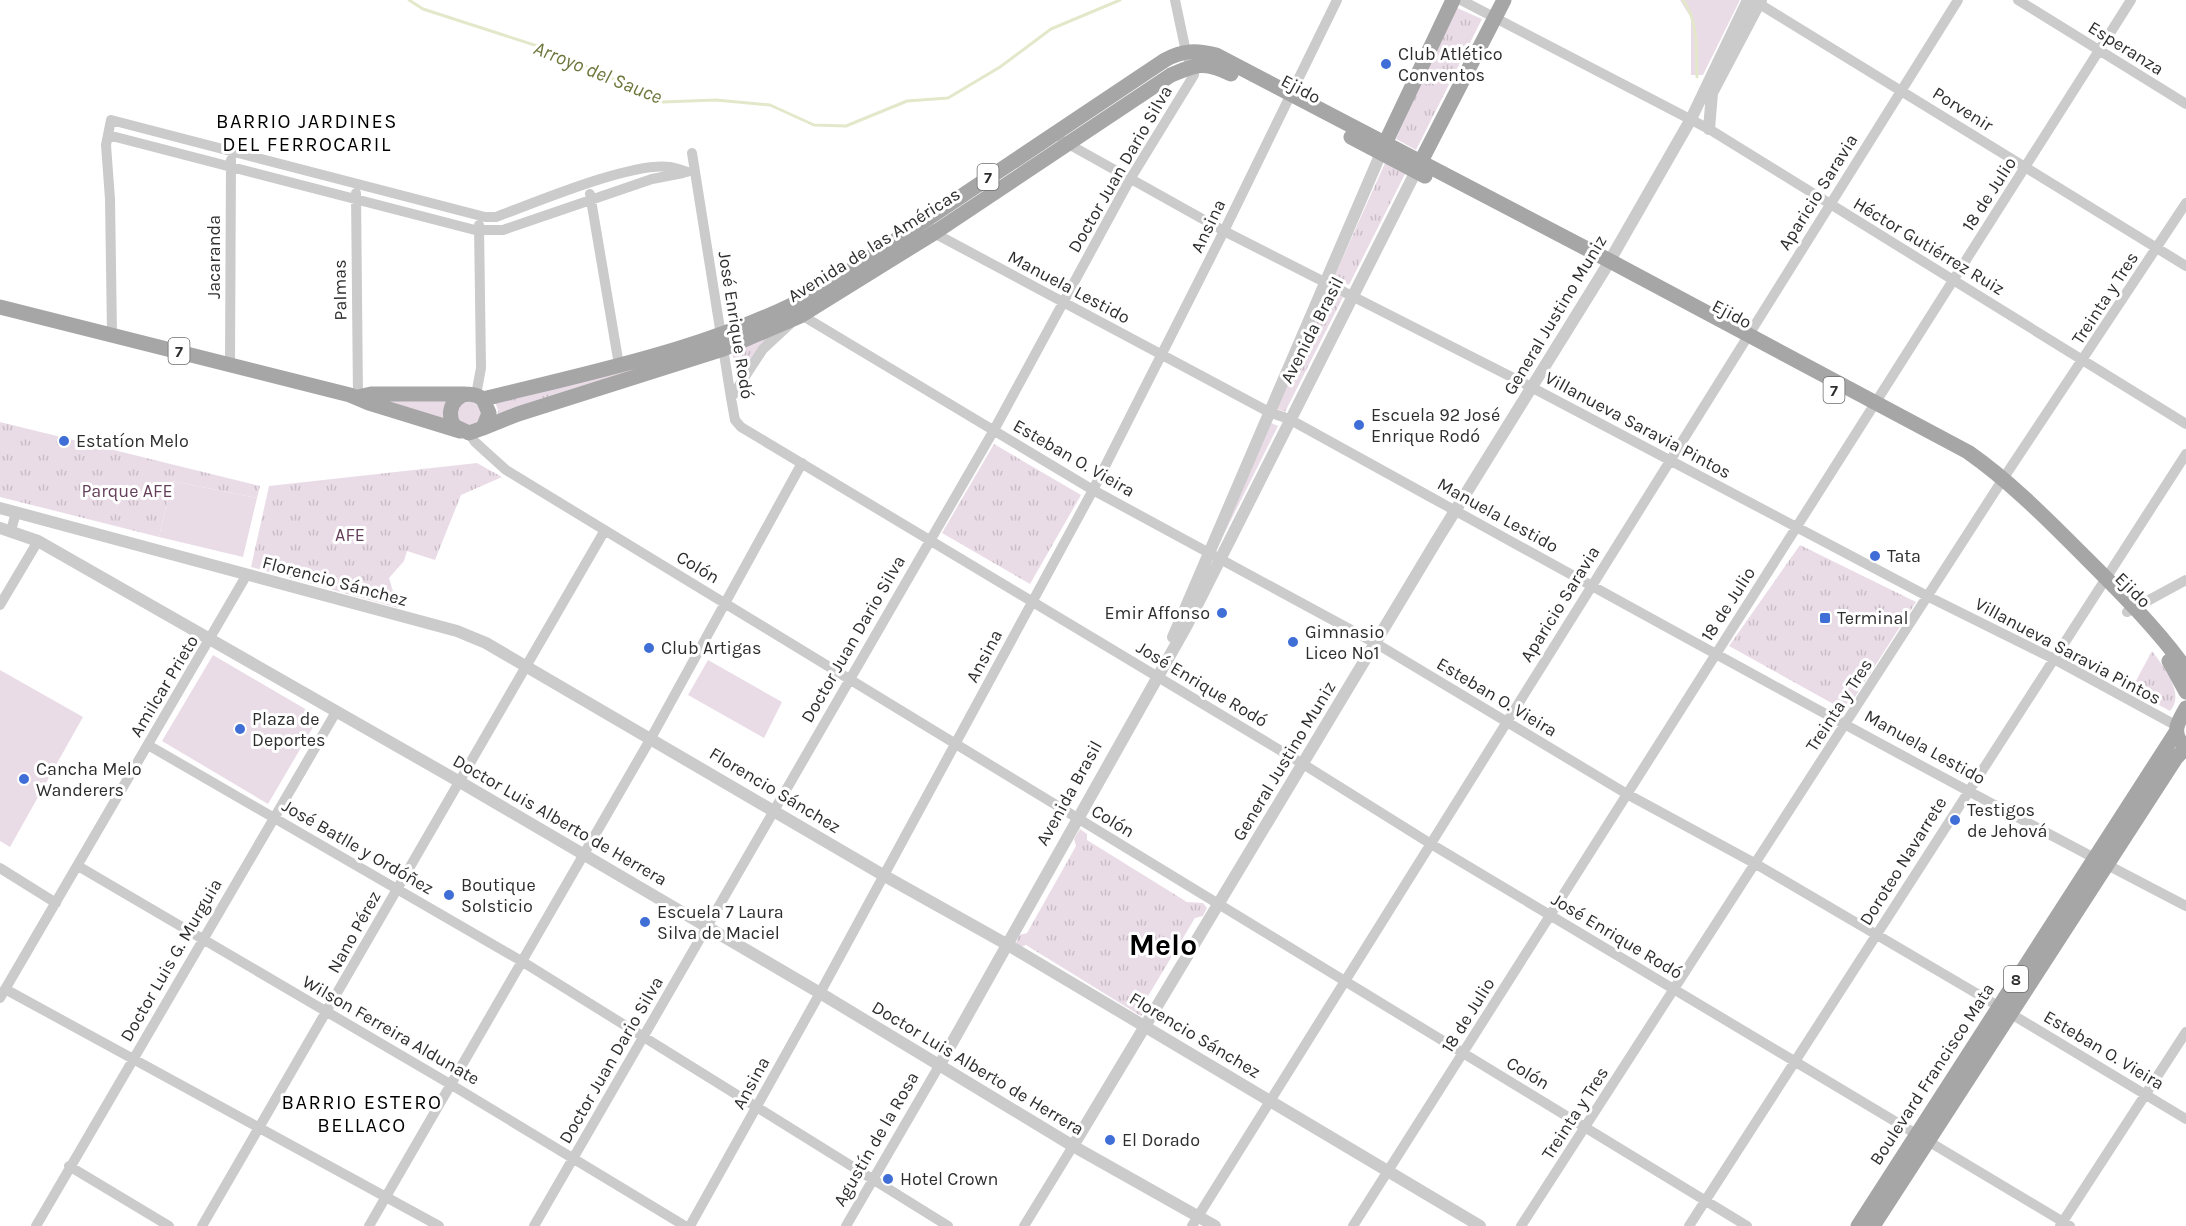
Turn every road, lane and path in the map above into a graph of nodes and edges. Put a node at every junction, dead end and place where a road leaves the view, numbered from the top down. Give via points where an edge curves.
1 (1175, 0) edge
2 (1337, 0) edge
3 (1453, 0) edge
4 (1461, 0) edge
5 (1504, 0) edge
6 (1958, 0) edge
7 (2018, 0) edge
8 (2132, 0) edge
9 (1755, 1) edge
10 (1495, 17) junction
11 (2099, 50) junction
12 (1188, 59) junction
13 (1901, 90) junction
14 (1289, 99) junction
15 (2186, 104) edge
16 (1691, 119) junction
17 (1709, 129) junction
18 (1056, 131) junction
19 (108, 135) junction
20 (1065, 144) junction
21 (1383, 148) junction
22 (232, 151) junction
23 (692, 153) dead end
24 (231, 166) junction
25 (1418, 167) junction
26 (2026, 167) junction
27 (691, 172) junction
28 (1130, 181) junction
29 (356, 183) junction
30 (589, 183) junction
31 (355, 199) junction
32 (591, 200) junction
33 (2186, 203) edge
34 (1830, 204) junction
35 (480, 215) junction
36 (924, 220) junction
37 (478, 230) junction
38 (1224, 231) junction
39 (934, 233) junction
40 (2158, 248) junction
41 (1607, 265) junction
42 (2186, 266) edge
43 (1954, 280) junction
44 (1324, 282) junction
45 (1351, 296) junction
46 (1062, 302) junction
47 (0, 307) edge
48 (796, 310) junction
49 (112, 334) junction
50 (1746, 339) junction
51 (721, 342) junction
52 (1162, 356) junction
53 (2084, 360) junction
54 (231, 363) junction
55 (619, 365) junction
56 (1531, 387) junction
57 (475, 396) junction
58 (358, 397) junction
59 (731, 398) junction
60 (1872, 406) junction
61 (1269, 411) junction
62 (1289, 419) junction
63 (2186, 424) edge
64 (471, 430) junction
65 (994, 430) junction
66 (2186, 454) edge
67 (1671, 461) junction
68 (802, 463) junction
69 (2001, 483) junction
70 (1093, 490) junction
71 (0, 508) edge
72 (1455, 510) junction
73 (16, 512) junction
74 (1797, 527) junction
75 (6, 529) edge
76 (606, 530) junction
77 (929, 539) junction
78 (38, 541) junction
79 (1208, 551) junction
80 (1220, 557) junction
81 (246, 576) junction
82 (2186, 580) edge
83 (2103, 581) junction
84 (1591, 584) junction
85 (1929, 597) junction
86 (1032, 601) junction
87 (726, 603) junction
88 (0, 605) edge
89 (2131, 609) junction
90 (211, 640) junction
91 (1377, 644) junction
92 (1714, 655) junction
93 (2054, 659) junction
94 (1165, 660) junction
95 (528, 667) junction
96 (2186, 669) edge
97 (1156, 676) junction
98 (849, 678) junction
99 (2186, 692) edge
100 (2186, 708) edge
101 (336, 711) junction
102 (1506, 722) junction
103 (1846, 723) junction
104 (2176, 729) junction
105 (651, 738) junction
106 (955, 745) junction
107 (148, 746) junction
108 (2186, 746) edge
109 (1303, 764) junction
110 (460, 782) junction
111 (1968, 790) junction
112 (1627, 794) junction
113 (774, 810) junction
114 (273, 817) junction
115 (1077, 818) junction
116 (1431, 844) junction
117 (584, 855) junction
118 (2102, 862) junction
119 (1756, 864) junction
120 (78, 866) junction
121 (0, 868) edge
122 (883, 875) junction
123 (397, 889) junction
124 (56, 903) junction
125 (1218, 904) junction
126 (2186, 906) edge
127 (1551, 916) junction
128 (708, 927) junction
129 (1876, 935) junction
130 (202, 938) junction
131 (1008, 945) junction
132 (523, 962) junction
133 (1344, 982) junction
134 (1674, 989) junction
135 (3, 993) edge
136 (820, 993) junction
137 (2005, 1010) junction
138 (327, 1012) junction
139 (1146, 1026) junction
140 (2186, 1032) edge
141 (644, 1036) junction
142 (1463, 1053) junction
143 (134, 1057) junction
144 (1794, 1062) junction
145 (939, 1066) junction
146 (450, 1084) junction
147 (2146, 1094) junction
148 (1270, 1101) junction
149 (757, 1106) junction
150 (2186, 1119) edge
151 (260, 1127) junction
152 (1586, 1127) junction
153 (1921, 1136) junction
154 (1073, 1146) junction
155 (573, 1157) junction
156 (69, 1166) junction
157 (1388, 1170) junction
158 (872, 1180) junction
159 (387, 1195) junction
160 (1705, 1201) junction
161 (1195, 1221) edge
162 (2064, 1225) edge
163 (36, 1226) edge
164 (169, 1226) edge
165 (202, 1226) edge
166 (369, 1226) edge
167 (439, 1226) edge
168 (534, 1226) edge
169 (685, 1226) edge
170 (690, 1226) edge
171 (846, 1226) edge
172 (948, 1226) edge
173 (1024, 1226) edge
174 (1215, 1226) edge
175 (1353, 1226) edge
176 (1480, 1226) edge
177 (1521, 1226) edge
178 (1689, 1226) edge
179 (1747, 1226) edge
180 (1858, 1226) edge
181 (1873, 1226) edge

1 - 12 street
2 - 14 street
3 - 21 main road, Avenida Brasil
4 - 10 street, Héctor Gutiérrez Ruiz
5 - 10 main road, Avenida Brasil
6 - 13 street, Aparicio Saravia
7 - 11 street, Esperanza
8 - 11 street, 18 de Julio
9 - 13 street, Porvenir
9 - 16 street, General Justino Muniz
9 - 17 street via 1712,93
10 - 16 street, Héctor Gutiérrez Ruiz
10 - 25 main road, Avenida Brasil
11 - 15 street, Esperanza
11 - 26 street, 18 de Julio
12 - 14 main road, Ejido / 7 via 1213,65
12 - 18 main road, Avenida de las Américas / 7 via 1165,60
12 - 20 main road, Avenida de las Américas / 7 via 1171,75
12 - 28 street, Doctor Juan Dario Silva via 1194,75
13 - 26 street, Porvenir
13 - 34 street, Aparicio Saravia
14 - 21 main road, Ejido / 7
14 - 38 street, Ansina
16 - 17 street, Héctor Gutiérrez Ruiz
16 - 41 street, General Justino Muniz
17 - 34 street, Héctor Gutiérrez Ruiz
18 - 20 street, Villanueva Saravia Pintos
18 - 36 main road, Avenida de las Américas / 7
19 - 22 street via 111,120
19 - 24 street
19 - 49 street via 105,145
20 - 28 street, Villanueva Saravia Pintos
20 - 39 main road, Avenida de las Américas / 7
21 - 25 main road, Ejido / 7
21 - 44 street, Avenida Brasil
22 - 24 street, Jacaranda
22 - 29 street
23 - 27 street, José Enrique Rodó
24 - 31 street
24 - 54 street, Jacaranda
25 - 41 main road, Ejido / 7
25 - 45 street, Avenida Brasil
26 - 40 street, Porvenir
26 - 43 street, 18 de Julio
27 - 30 street via 658,167
27 - 32 street via 652,179
27 - 51 street, José Enrique Rodó
28 - 38 street, Villanueva Saravia Pintos
28 - 46 street, Doctor Juan Dario Silva
29 - 31 street, Palmas
29 - 35 street
30 - 32 street
30 - 35 street via 496,217
31 - 37 street
31 - 58 street, Palmas
32 - 37 street via 503,230
32 - 55 street
33 - 40 street, Treinta y Tres
34 - 43 street, Héctor Gutiérrez Ruiz
34 - 50 street, Aparicio Saravia
35 - 37 street
36 - 39 street, Manuela Lestido
36 - 48 main road, Avenida de las Américas / 7
37 - 57 street via 481,368
38 - 44 street, Villanueva Saravia Pintos
38 - 52 street, Ansina
39 - 46 street, Manuela Lestido
39 - 48 main road, Avenida de las Américas / 7
40 - 42 street, Porvenir
40 - 53 street, Treinta y Tres
41 - 50 main road, Ejido / 7
41 - 56 street, General Justino Muniz
43 - 53 street, Héctor Gutiérrez Ruiz
43 - 60 street, 18 de Julio
44 - 45 street, Villanueva Saravia Pintos
44 - 61 street, Avenida Brasil
45 - 56 street, Villanueva Saravia Pintos
45 - 62 street, Avenida Brasil
46 - 52 street, Manuela Lestido
46 - 65 street, Doctor Juan Dario Silva
47 - 49 main road, Avenida de las Américas / 7
48 - 51 main road, Avenida de las Américas / 7
48 - 59 street via 763,349
48 - 65 street, Esteban O. Vieira
49 - 54 main road, Avenida de las Américas / 7
50 - 60 main road, Ejido / 7
50 - 67 street, Aparicio Saravia
51 - 55 main road, Avenida de las Américas / 7
51 - 59 street, José Enrique Rodó
51 - 64 main road, Avenida de las Américas / 7
52 - 61 street, Manuela Lestido
52 - 70 street, Ansina
53 - 63 street, Héctor Gutiérrez Ruiz
53 - 69 street, Treinta y Tres
54 - 58 main road, Avenida de las Américas / 7
55 - 57 main road, Avenida de las Américas / 7
56 - 67 street, Villanueva Saravia Pintos
56 - 72 street, General Justino Muniz
57 - 58 main road, Avenida de las Américas / 7
57 - 64 main road via 489,413
57 - 64 main road via 455,400 450,413 452,423
58 - 64 main road, Avenida de las Américas / 7
59 - 68 street, José Enrique Rodó via 735,420 741,427
60 - 69 main road, Ejido / 7
60 - 74 street, 18 de Julio
61 - 62 street, Manuela Lestido
61 - 79 street, Avenida Brasil
62 - 72 street, Manuela Lestido
62 - 80 street, Avenida Brasil
64 - 76 street, Colón via 475,442 506,470
65 - 70 street, Esteban O. Vieira
65 - 77 street, Doctor Juan Dario Silva
66 - 83 street, Doroteo Navarrete
67 - 74 street, Villanueva Saravia Pintos
67 - 84 street, Aparicio Saravia
68 - 77 street, José Enrique Rodó
68 - 87 street
69 - 83 main road, Ejido / 7
69 - 85 street, Treinta y Tres
70 - 79 street, Esteban O. Vieira
70 - 86 street, Ansina
71 - 73 street, Florencio Sánchez
72 - 84 street, Manuela Lestido
72 - 91 street, General Justino Muniz
73 - 75 street
73 - 81 street, Florencio Sánchez
74 - 85 street, Villanueva Saravia Pintos
74 - 92 street, 18 de Julio
75 - 78 street
76 - 87 street, Colón
76 - 95 street, Nano Pérez
77 - 86 street, José Enrique Rodó
77 - 98 street, Doctor Juan Dario Silva
78 - 88 street
78 - 90 street, Doctor Luis Alberto de Herrera
79 - 80 street, Esteban O. Vieira
79 - 94 street, Avenida Brasil
80 - 91 street, Esteban O. Vieira
80 - 94 street, Avenida Brasil
81 - 90 street, Amilcar Prieto
81 - 95 street, Florencio Sánchez via 458,631
82 - 89 street
83 - 89 main road, Ejido / 7
83 - 93 street, Doroteo Navarrete
84 - 92 street, Manuela Lestido
84 - 102 street, Aparicio Saravia
85 - 93 street, Villanueva Saravia Pintos
85 - 103 street, Treinta y Tres
86 - 97 street, José Enrique Rodó
86 - 106 street, Ansina
87 - 98 street, Colón
87 - 105 street
89 - 96 main road, Ejido / 7 via 2159,633
89 - 99 main road, Ejido / 7
90 - 101 street, Doctor Luis Alberto de Herrera
90 - 107 street, Amilcar Prieto
91 - 102 street, Esteban O. Vieira
91 - 109 street, General Justino Muniz
92 - 103 street, Manuela Lestido
92 - 112 street, 18 de Julio
93 - 104 street, Villanueva Saravia Pintos
93 - 111 street, Doroteo Navarrete
94 - 97 street, Avenida Brasil
95 - 105 street, Florencio Sánchez
95 - 110 street, Nano Pérez
97 - 109 street, José Enrique Rodó
97 - 115 street, Avenida Brasil
98 - 106 street, Colón
98 - 113 street, Doctor Juan Dario Silva
100 - 104 main road, Boulevard Francisco Mata
101 - 110 street, Doctor Luis Alberto de Herrera
101 - 114 street, Doctor Luis G. Murguia
102 - 112 street, Esteban O. Vieira
102 - 116 street, Aparicio Saravia
103 - 111 street, Manuela Lestido
103 - 119 street, Treinta y Tres
104 - 108 main road
104 - 118 main road, Boulevard Francisco Mata / 8
105 - 113 street, Florencio Sánchez
105 - 117 street
106 - 115 street, Colón
106 - 122 street, Ansina
107 - 114 street, José Batlle y Ordóñez
107 - 120 street, Amilcar Prieto
108 - 118 main road, Boulevard Francisco Mata / 8
109 - 116 street, José Enrique Rodó
109 - 125 street, General Justino Muniz
110 - 117 street, Doctor Luis Alberto de Herrera
110 - 123 street, Nano Pérez
111 - 118 street, Manuela Lestido
111 - 129 street, Doroteo Navarrete
112 - 119 street, Esteban O. Vieira
112 - 127 street, 18 de Julio
113 - 122 street, Florencio Sánchez
113 - 128 street, Doctor Juan Dario Silva
114 - 123 street, José Batlle y Ordóñez
114 - 130 street, Doctor Luis G. Murguia
115 - 125 street, Colón
115 - 131 street, Avenida Brasil
116 - 127 street, José Enrique Rodó
116 - 133 street, Aparicio Saravia
117 - 128 street, Doctor Luis Alberto de Herrera
117 - 132 street
118 - 126 street, Manuela Lestido
118 - 137 main road, Boulevard Francisco Mata / 8
119 - 129 street, Esteban O. Vieira
119 - 134 street, Treinta y Tres
120 - 124 street, Amilcar Prieto
120 - 130 street, Wilson Ferreira Aldunate
121 - 124 street
122 - 131 street, Florencio Sánchez
122 - 136 street, Ansina
123 - 132 street, José Batlle y Ordóñez
123 - 138 street, Nano Pérez
124 - 135 street, Amilcar Prieto
125 - 133 street, Colón
125 - 139 street, General Justino Muniz
127 - 134 street, José Enrique Rodó
127 - 142 street, 18 de Julio
128 - 136 street, Doctor Luis Alberto de Herrera
128 - 141 street, Doctor Juan Dario Silva
129 - 137 street, Esteban O. Vieira
129 - 144 street, Doroteo Navarrete
130 - 138 street, Wilson Ferreira Aldunate
130 - 143 street, Doctor Luis G. Murguia
131 - 139 street, Florencio Sánchez
131 - 145 street, Agustín de la Rosa
132 - 141 street, José Batlle y Ordóñez
132 - 146 street
133 - 142 street, Colón
133 - 148 street, Aparicio Saravia
134 - 144 street, José Enrique Rodó
134 - 152 street, Treinta y Tres
135 - 143 street
136 - 145 street, Doctor Luis Alberto de Herrera
136 - 149 street, Ansina
137 - 147 street, Esteban O. Vieira
137 - 153 main road, Boulevard Francisco Mata / 8
138 - 146 street, Wilson Ferreira Aldunate
138 - 151 street, Nano Pérez
139 - 148 street, Florencio Sánchez
139 - 154 street, General Justino Muniz
140 - 147 street
141 - 149 street, José Batlle y Ordóñez
141 - 155 street, Doctor Juan Dario Silva
142 - 152 street, Colón
142 - 157 street, 18 de Julio
143 - 151 street
143 - 156 street, Doctor Luis G. Murguia
144 - 153 street, José Enrique Rodó
144 - 160 street, Doroteo Navarrete
145 - 154 street, Doctor Luis Alberto de Herrera
145 - 158 street, Agustín de la Rosa
146 - 155 street, Wilson Ferreira Aldunate
146 - 159 street
147 - 150 street, Esteban O. Vieira
147 - 162 street
148 - 157 street, Florencio Sánchez
148 - 161 street, Aparicio Saravia
149 - 158 street, José Batlle y Ordóñez
149 - 170 street, Ansina
151 - 159 street
151 - 165 street, Nano Pérez
152 - 160 street, Colón
152 - 177 street, Treinta y Tres
153 - 162 street, José Enrique Rodó
153 - 180 main road, Boulevard Francisco Mata / 8
153 - 181 main road, Boulevard Francisco Mata / 8
154 - 161 street, Doctor Luis Alberto de Herrera
154 - 173 street, General Justino Muniz
155 - 168 street, Doctor Juan Dario Silva
155 - 169 street, Wilson Ferreira Aldunate
156 - 163 street, Doctor Luis G. Murguia
156 - 164 street
157 - 175 street, 18 de Julio
157 - 176 street, Florencio Sánchez
158 - 171 street, Agustín de la Rosa
158 - 172 street, José Batlle y Ordóñez
159 - 166 street
159 - 167 street
160 - 178 street, Doroteo Navarrete
160 - 179 street, Colón
161 - 174 street, Doctor Luis Alberto de Herrera

